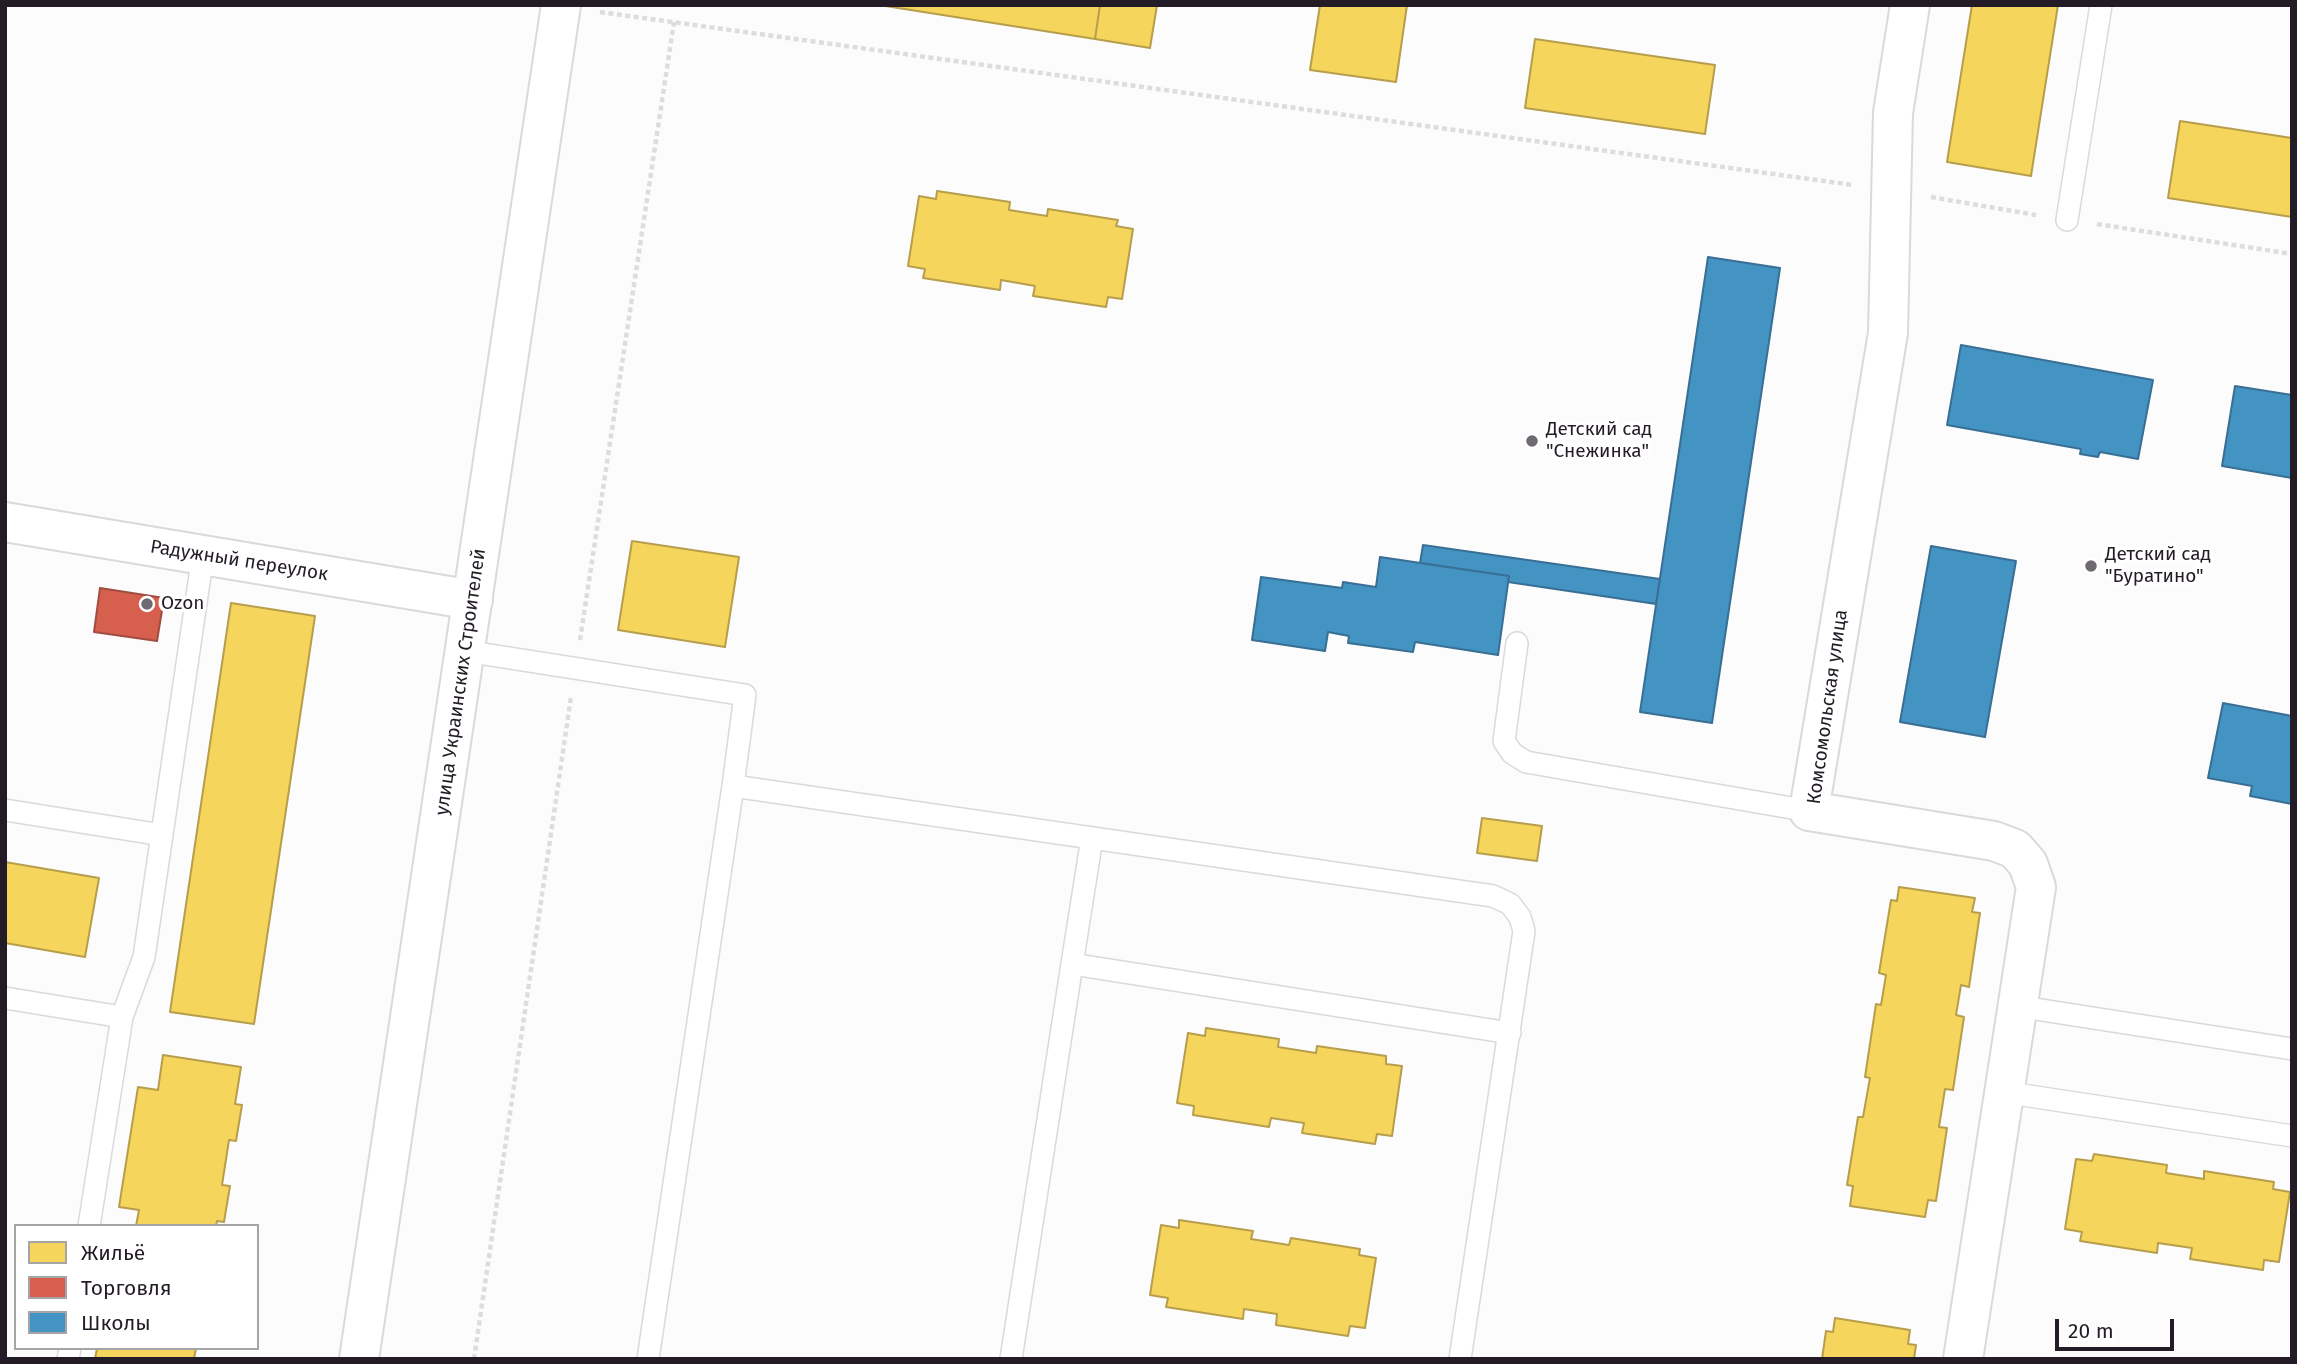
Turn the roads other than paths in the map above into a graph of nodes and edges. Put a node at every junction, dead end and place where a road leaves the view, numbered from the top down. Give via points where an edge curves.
1 (1910, 5) edge
2 (2101, 5) edge
3 (561, 6) edge
4 (2067, 220) road end
5 (5, 522) edge
6 (203, 555) junction
7 (473, 600) junction
8 (1517, 643) dead end
9 (465, 651) junction
10 (733, 786) junction
11 (5, 810) edge
12 (1809, 811) junction
13 (162, 835) junction
14 (1092, 838) junction
15 (1072, 964) junction
16 (5, 999) edge
17 (2016, 1006) junction
18 (121, 1017) junction
19 (1510, 1033) junction
20 (2292, 1049) edge
21 (2003, 1092) junction
22 (2292, 1136) edge
23 (89, 1224) edge
24 (359, 1359) edge
25 (648, 1359) edge
26 (1011, 1359) edge
27 (1460, 1359) edge
28 (1963, 1359) edge

1 - 12 street, Комсомольская улица via 1893,113 1888,333
2 - 4 lane
3 - 7 street, улица Украинских Строителей
5 - 6 street, Радужный переулок
6 - 7 street, Радужный переулок
6 - 13 lane
7 - 9 street, улица Украинских Строителей
8 - 12 lane via 1504,741 1526,762
9 - 10 lane via 745,695
9 - 24 street, улица Украинских Строителей
10 - 14 lane
10 - 25 lane
11 - 13 lane
12 - 17 street, Комсомольская улица via 1994,841 2015,849 2028,864 2036,887
13 - 18 lane via 144,957
14 - 15 lane
14 - 19 lane via 1493,896 1510,904 1524,932
15 - 19 lane
15 - 26 lane
16 - 18 lane
17 - 20 lane
17 - 21 street, Комсомольская улица
18 - 23 lane
19 - 27 lane
21 - 22 lane
21 - 28 street, Комсомольская улица

